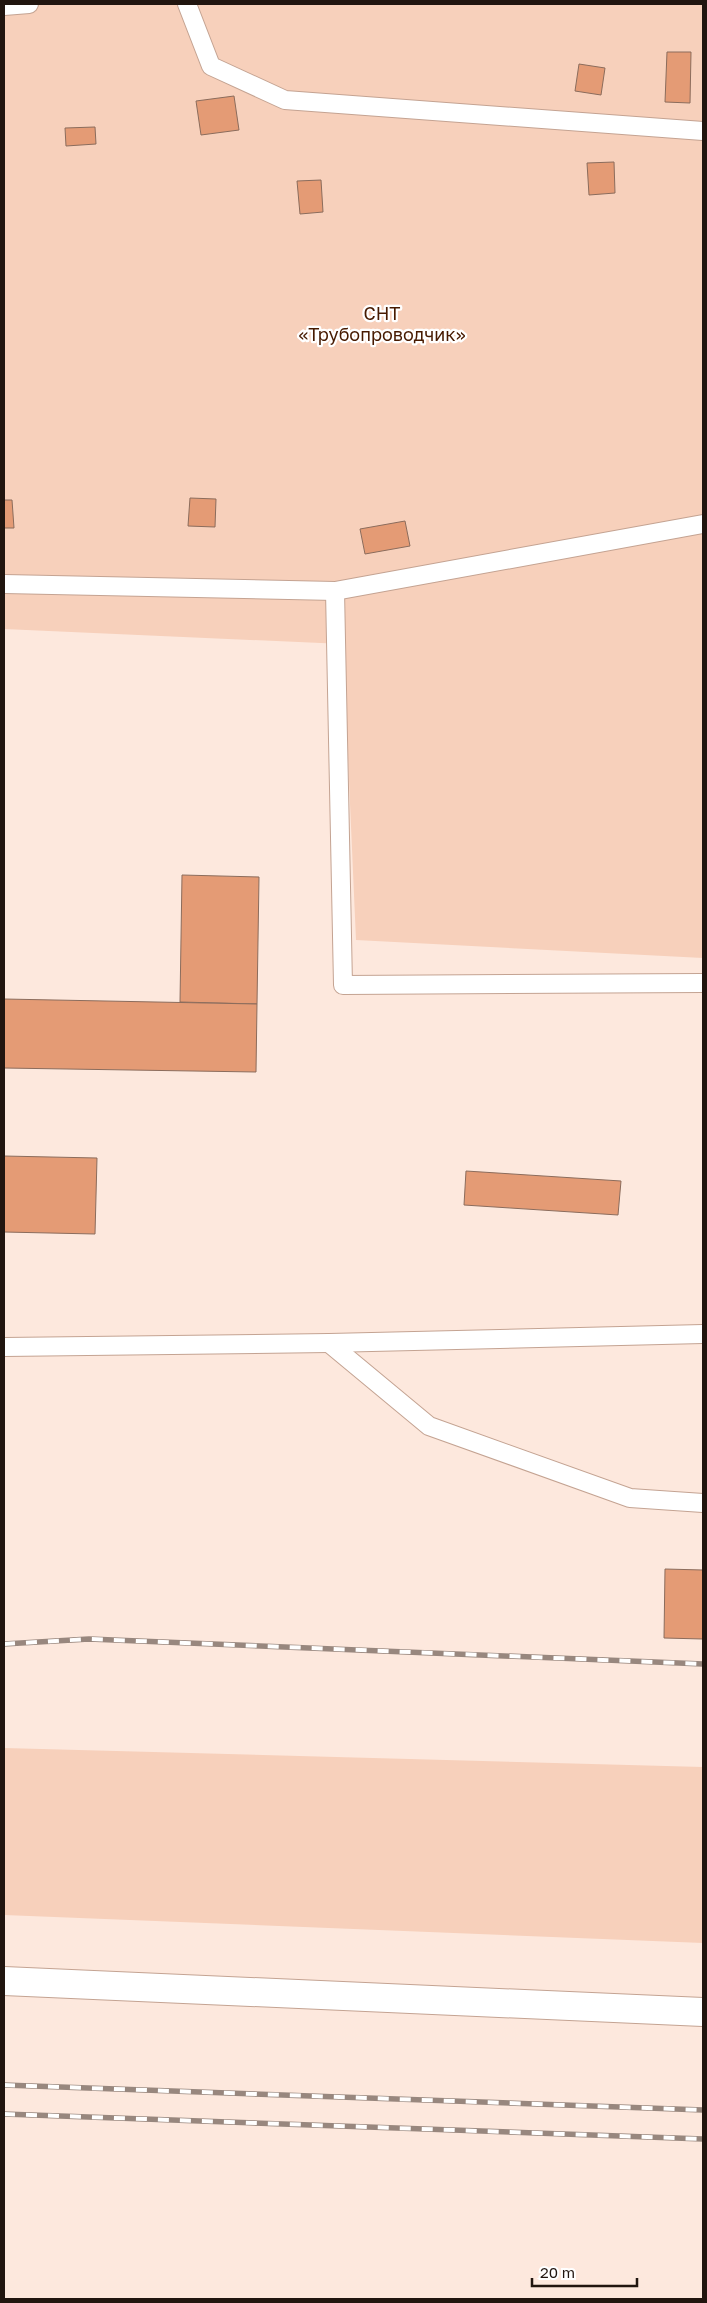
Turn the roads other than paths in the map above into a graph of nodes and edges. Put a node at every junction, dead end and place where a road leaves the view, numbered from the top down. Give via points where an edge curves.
1 (29, 4) edge
2 (187, 4) edge
3 (4, 6) edge
4 (703, 131) edge
5 (703, 524) edge
6 (4, 584) edge
7 (336, 591) junction
8 (703, 983) edge
9 (703, 1334) edge
10 (328, 1343) junction
11 (4, 1347) edge
12 (703, 1503) edge
13 (4, 1981) edge
14 (703, 2012) edge

1 - 3 lane
2 - 4 lane via 211,66 285,100
5 - 7 lane
6 - 7 lane
7 - 8 lane via 343,985
9 - 10 lane
10 - 11 lane
10 - 12 lane via 429,1426 630,1498
13 - 14 street

